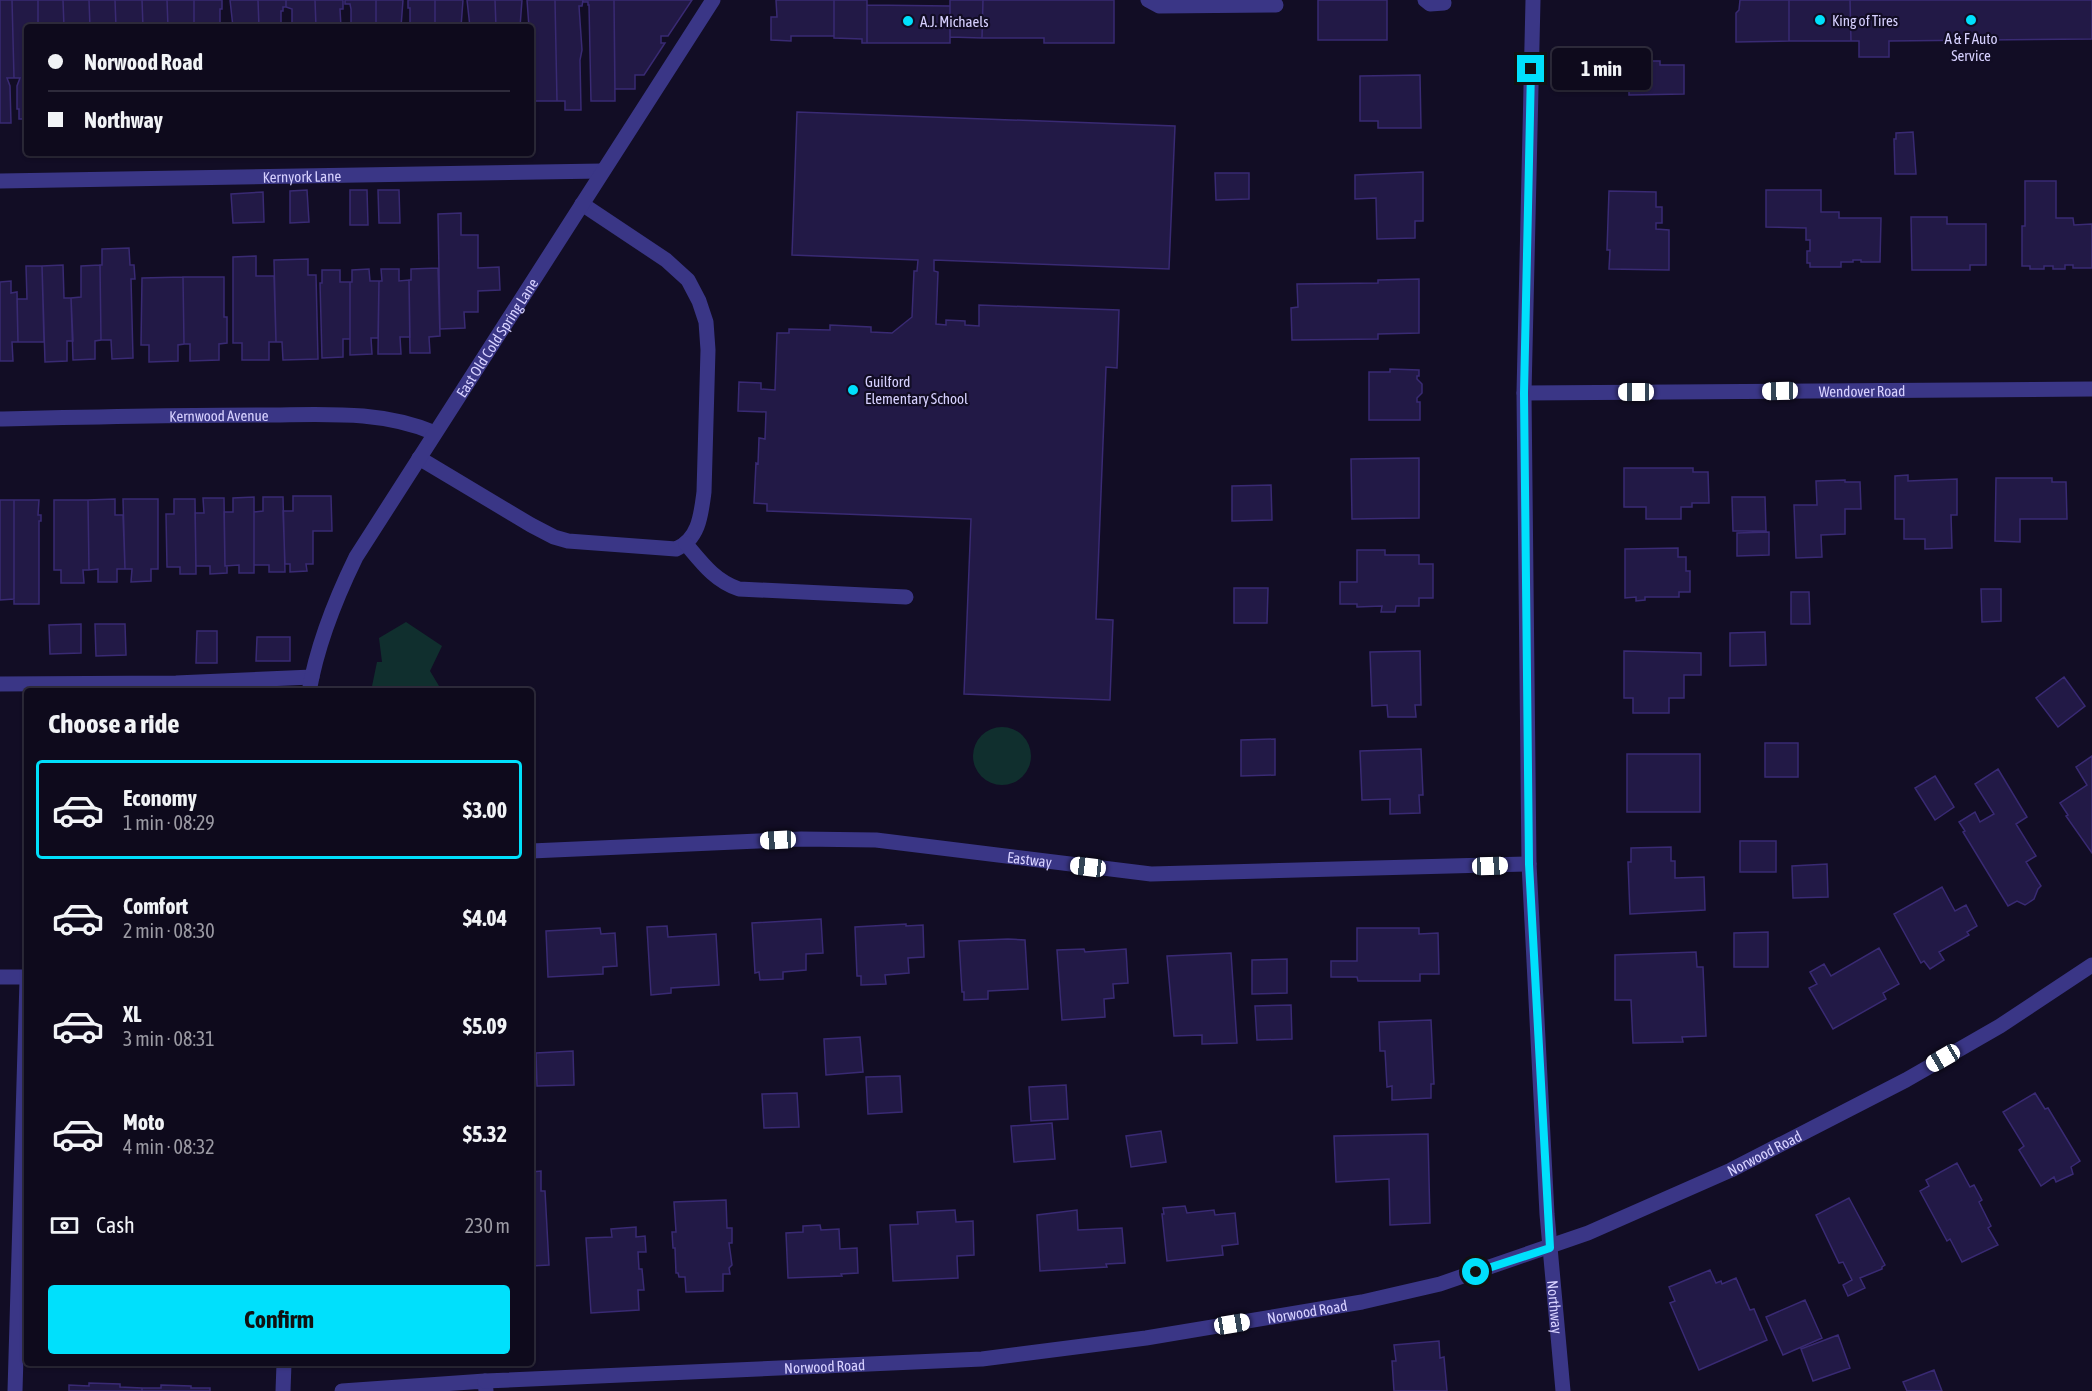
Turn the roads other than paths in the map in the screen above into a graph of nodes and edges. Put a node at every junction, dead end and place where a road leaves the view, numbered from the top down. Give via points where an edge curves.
1 (713, 0) edge
2 (1148, 0) edge
3 (1425, 0) edge
4 (1533, 0) edge
5 (1444, 3) dead end
6 (1276, 5) dead end
7 (602, 171) junction
8 (0, 181) edge
9 (582, 204) junction
10 (2092, 389) edge
11 (1524, 393) junction
12 (0, 419) edge
13 (435, 433) junction
14 (419, 458) junction
15 (686, 544) junction
16 (906, 597) dead end
17 (0, 684) edge
18 (310, 684) edge
19 (534, 851) edge
20 (1529, 864) junction
21 (2092, 965) edge
22 (0, 977) edge
23 (24, 978) edge
24 (24, 1081) edge
25 (1550, 1248) junction
26 (284, 1366) edge
27 (485, 1386) edge
28 (15, 1391) edge
29 (283, 1391) edge
30 (342, 1391) edge
31 (1563, 1391) edge

1 - 7 street, East Old Cold Spring Lane
2 - 6 street via 1159,6
3 - 5 street via 1430,4
4 - 11 street, Northway
7 - 8 street, Kernyork Lane
7 - 9 street, East Old Cold Spring Lane
9 - 13 street, East Old Cold Spring Lane
9 - 15 street via 666,260 688,280 706,322 705,492 702,515
10 - 11 street, Wendover Road
11 - 20 street, Northway
12 - 13 street, Kernwood Avenue via 369,416 414,424
13 - 14 street, East Old Cold Spring Lane
14 - 15 street via 554,537 583,544 663,549
14 - 18 street, East Old Cold Spring Lane via 356,557 339,592
15 - 16 street via 714,576 739,589
17 - 18 street
19 - 20 street, Eastway via 801,838 908,843 1151,874
20 - 25 street, Northway
21 - 25 street, Norwood Road via 2000,1026 1794,1139
22 - 23 street
24 - 28 street
25 - 27 street, Norwood Road via 1440,1284 1362,1302 1146,1338 994,1358
25 - 31 street, Northway
26 - 29 street
27 - 30 street, Norwood Road

